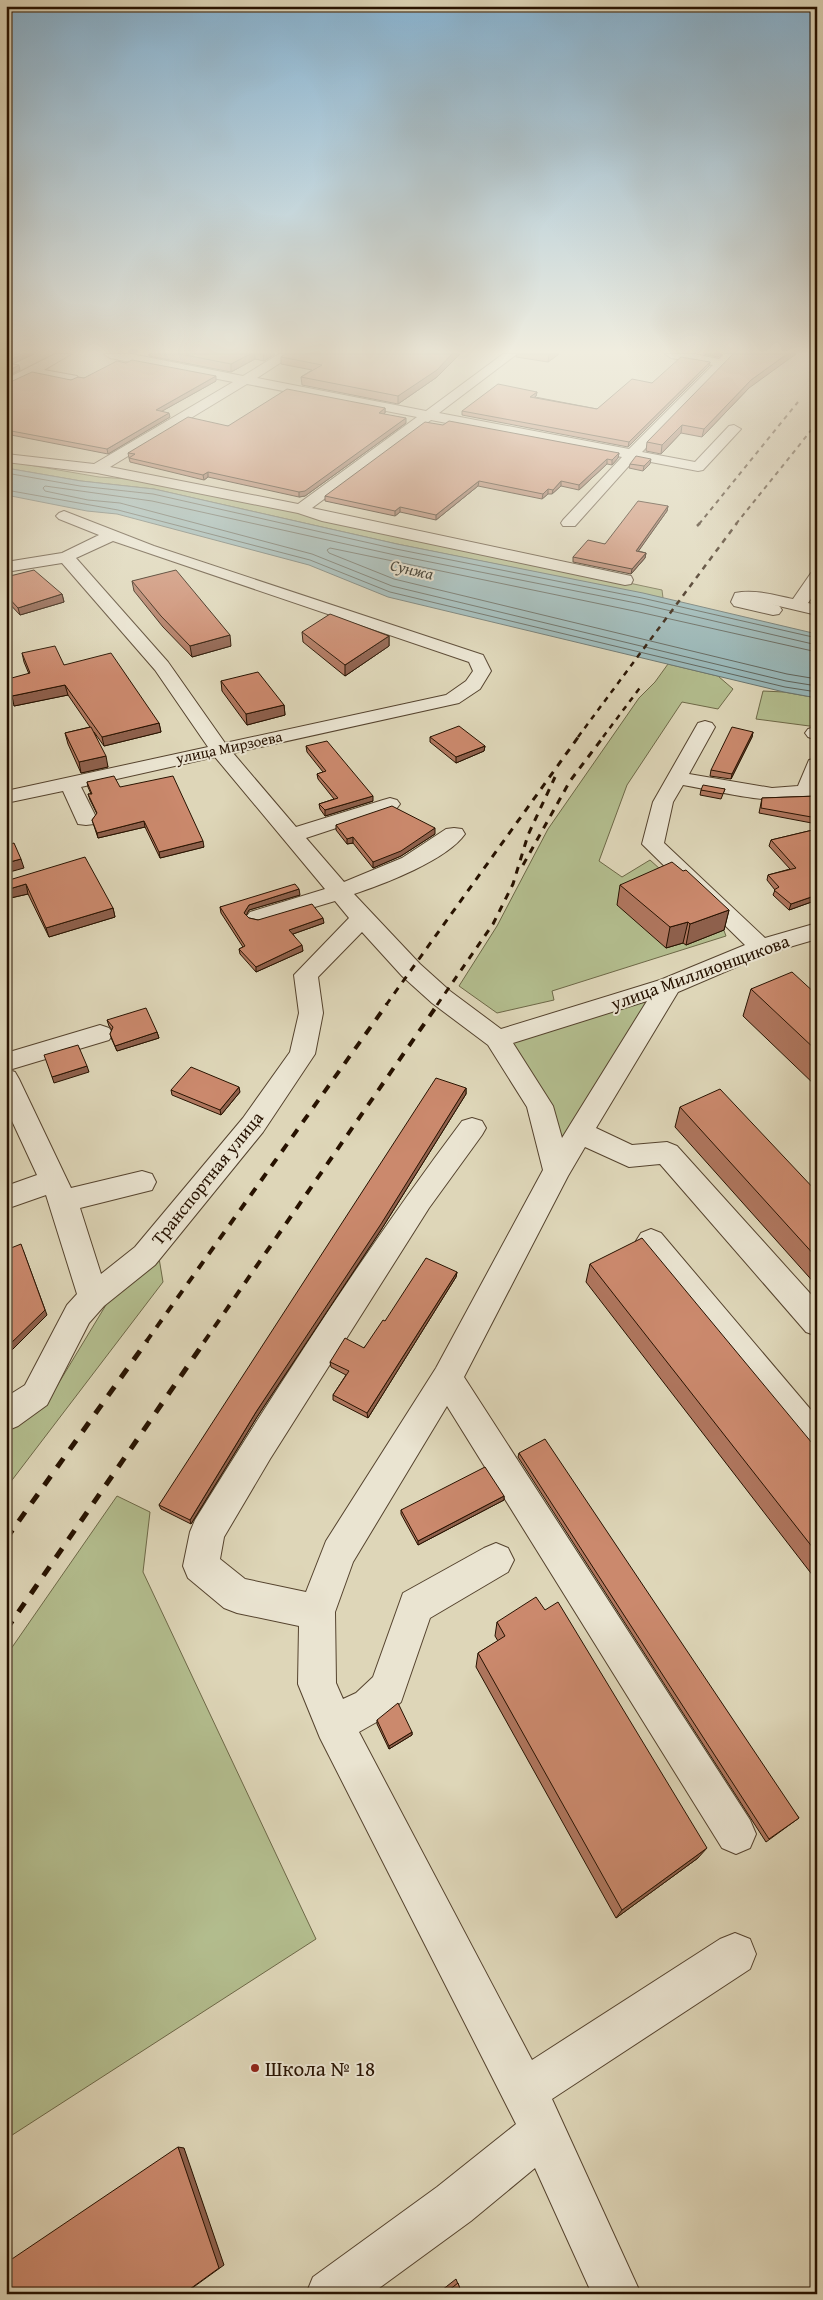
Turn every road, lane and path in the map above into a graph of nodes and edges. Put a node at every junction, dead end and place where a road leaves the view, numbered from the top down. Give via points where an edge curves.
1 (97, 461) edge
2 (366, 461) edge
3 (626, 461) edge
4 (667, 461) edge
5 (703, 461) edge
6 (301, 509) junction
7 (64, 516) dead end
8 (569, 523) dead end
9 (111, 536) junction
10 (66, 557) junction
11 (6, 567) edge
12 (817, 577) edge
13 (625, 580) dead end
14 (798, 605) junction
15 (773, 610) dead end
16 (817, 610) edge
17 (705, 727) dead end
18 (219, 749) junction
19 (816, 764) edge
20 (677, 778) junction
21 (69, 782) junction
22 (6, 797) edge
23 (390, 804) dead end
24 (86, 819) dead end
25 (454, 834) dead end
26 (292, 835) junction
27 (338, 890) junction
28 (258, 917) dead end
29 (362, 918) junction
30 (817, 931) edge
31 (761, 947) junction
32 (669, 986) junction
33 (100, 1034) dead end
34 (497, 1039) junction
35 (6, 1062) edge
36 (6, 1079) edge
37 (472, 1128) dead end
38 (580, 1132) junction
39 (557, 1170) junction
40 (142, 1182) dead end
41 (59, 1190) junction
42 (6, 1198) edge
43 (651, 1240) dead end
44 (93, 1297) junction
45 (817, 1323) edge
46 (447, 1378) junction
47 (6, 1416) edge
48 (817, 1442) edge
49 (496, 1560) dead end
50 (317, 1612) junction
51 (334, 1724) junction
52 (736, 1834) dead end
53 (736, 1954) dead end
54 (524, 2091) junction
55 (543, 2132) junction
56 (330, 2294) edge
57 (617, 2294) edge

1 - 6 street
2 - 6 street
3 - 8 street
4 - 5 street via 698,467
6 - 13 street
7 - 9 street
9 - 10 street
9 - 18 street, улица Мирзоева via 478,659 482,671 473,685 452,699
10 - 11 street
10 - 18 street via 162,666
12 - 14 street
14 - 15 street via 741,597 740,602
14 - 16 street
17 - 20 street
18 - 21 street, улица Мирзоева
18 - 26 street
19 - 20 street via 806,792 772,794
20 - 31 street via 664,802 653,844
21 - 22 street, улица Мирзоева
21 - 24 street
23 - 26 street
25 - 27 street via 436,849 376,879
26 - 27 street
27 - 28 street
27 - 29 street
29 - 34 street via 411,970
29 - 44 street, Транспортная улица via 306,975 311,1012 302,1054 252,1125 145,1256
30 - 31 street, улица Миллионщикова
31 - 32 street, улица Миллионщикова
32 - 34 street, улица Миллионщикова
32 - 38 street
33 - 35 street
34 - 39 street via 540,1106
36 - 41 street
37 - 50 street via 419,1200 207,1532 201,1566 237,1596
38 - 39 street
38 - 45 street via 629,1156 667,1153
39 - 46 street
40 - 41 street
41 - 42 street
41 - 44 street
43 - 48 street
44 - 47 street, Транспортная улица via 78,1314 36,1395
46 - 50 street via 338,1553
46 - 52 street
49 - 51 street via 416,1606 388,1689 369,1706
50 - 51 street via 317,1684
51 - 54 street
53 - 54 street
54 - 55 street
55 - 56 street via 454,2204
55 - 57 street

